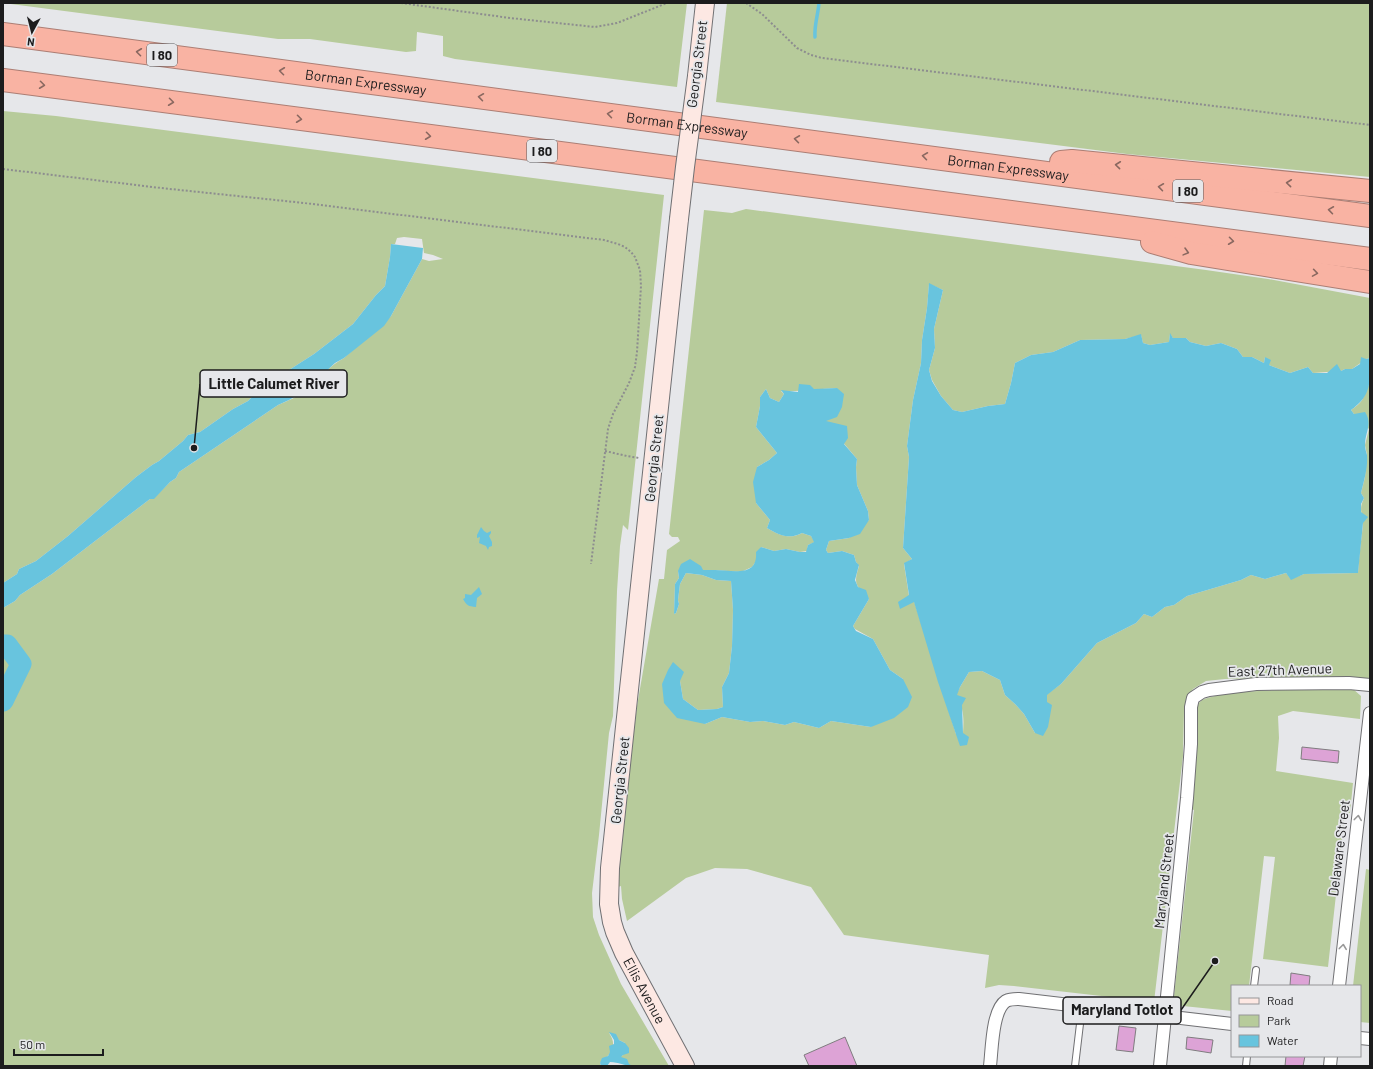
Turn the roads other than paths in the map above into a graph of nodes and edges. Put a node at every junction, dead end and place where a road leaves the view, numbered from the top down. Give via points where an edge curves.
1 (705, 3) edge
2 (3, 34) edge
3 (3, 80) edge
4 (1006, 166) junction
5 (1370, 191) edge
6 (1370, 216) edge
7 (1082, 222) junction
8 (1370, 259) edge
9 (1370, 282) edge
10 (1370, 685) edge
11 (1193, 698) joint
12 (1370, 713) edge
13 (610, 914) joint
14 (1256, 970) dead end
15 (1254, 985) edge
16 (1339, 985) edge
17 (1082, 1007) junction
18 (1165, 1017) junction
19 (1231, 1024) edge
20 (685, 1066) edge
21 (990, 1066) edge
22 (1075, 1066) edge
23 (1160, 1066) edge

1 - 13 street, Georgia Street, bridge via 684,167 610,868
4 -> 2 highway, Borman Expressway / I 80
3 -> 7 highway, I 80
5 -> 4 highway via 1072,160
6 -> 4 highway, Borman Expressway / I 80
7 -> 8 highway, I 80
7 -> 9 highway via 1191,253
10 - 11 street, East 27th Avenue via 1256,684 1209,690
11 - 18 street, Maryland Street via 1187,798
16 -> 12 street, Delaware Street
13 - 20 street, Ellis Avenue via 624,953
14 - 15 lane
17 - 18 street
17 - 21 street via 1018,999 1006,1001 998,1010
17 - 22 lane
18 - 19 street
18 - 23 street, Maryland Street

